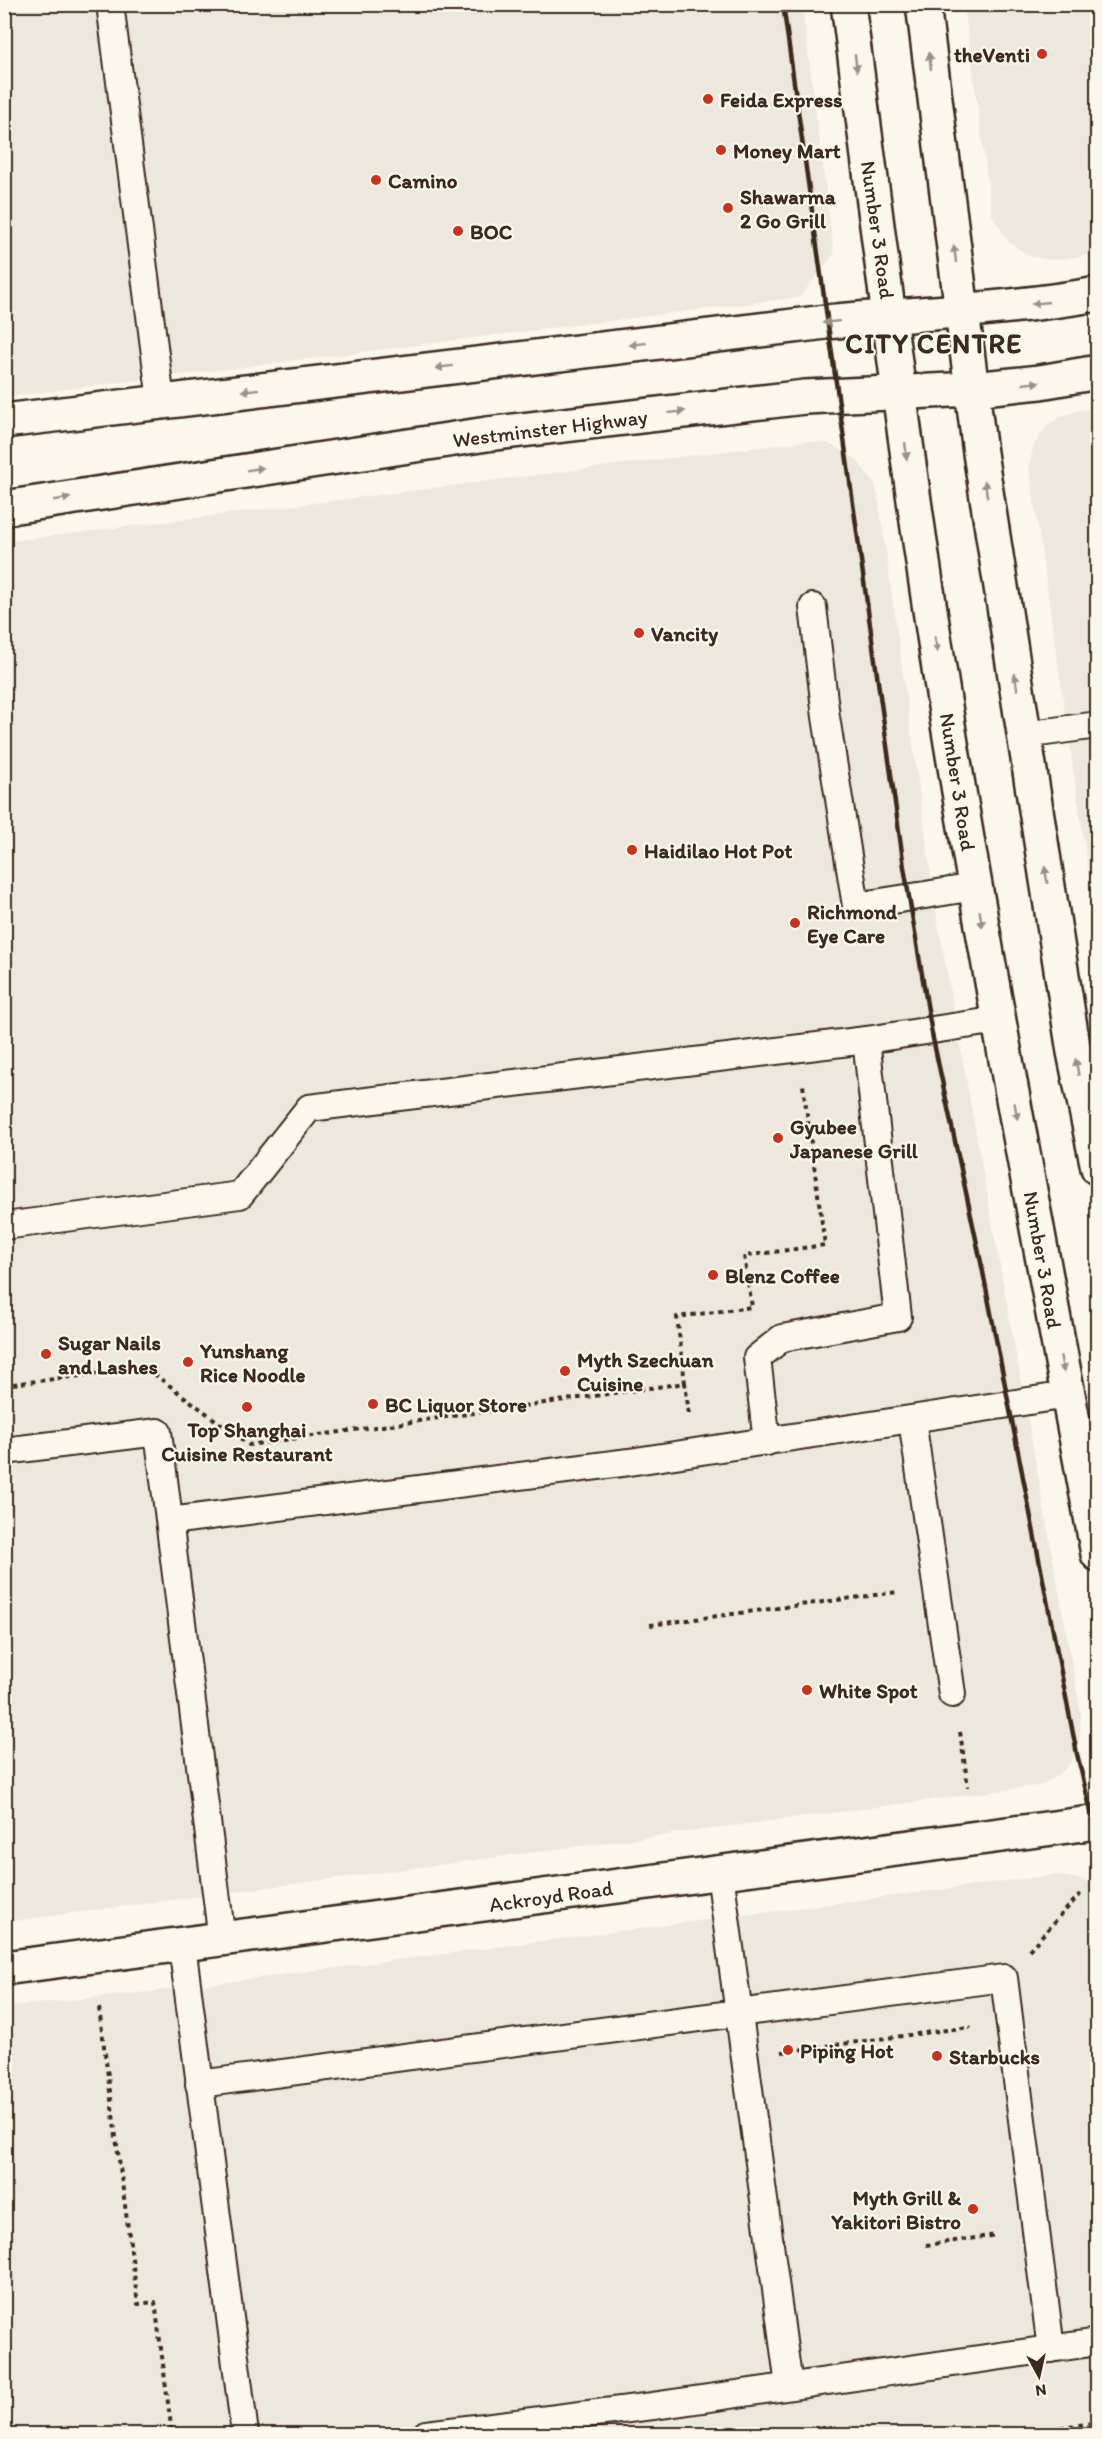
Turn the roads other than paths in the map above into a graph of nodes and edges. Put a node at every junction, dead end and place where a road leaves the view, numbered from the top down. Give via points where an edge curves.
1 (110, 4) edge
2 (848, 4) edge
3 (923, 4) edge
4 (1098, 294) edge
5 (962, 312) junction
6 (890, 316) junction
7 (1098, 372) edge
8 (973, 389) junction
9 (900, 393) junction
10 (161, 400) junction
11 (4, 421) edge
12 (4, 508) edge
13 (813, 607) dead end
14 (1098, 725) edge
15 (1024, 735) junction
16 (975, 887) junction
17 (999, 1020) junction
18 (866, 1040) junction
19 (1097, 1166) edge
20 (4, 1226) edge
21 (1068, 1395) junction
22 (912, 1420) junction
23 (767, 1442) junction
24 (4, 1451) edge
25 (170, 1521) junction
26 (1098, 1554) edge
27 (952, 1694) dead end
28 (1098, 1822) edge
29 (720, 1873) junction
30 (222, 1940) junction
31 (182, 1945) junction
32 (4, 1968) edge
33 (738, 2013) junction
34 (199, 2084) junction
35 (1098, 2342) edge
36 (1052, 2349) junction
37 (789, 2386) junction
38 (245, 2434) edge
39 (426, 2434) edge

1 - 10 lane
2 -> 6 main road, Number 3 Road
5 -> 3 main road
4 -> 5 main road
5 - 6 main road
5 - 8 main road
6 - 9 main road, Number 3 Road
6 -> 10 main road
8 -> 7 main road, Westminster Highway
8 - 9 main road, Westminster Highway
15 -> 8 main road
12 -> 9 main road, Westminster Highway via 487,434 805,398
9 -> 16 main road, Number 3 Road
10 - 11 main road
13 - 16 lane via 856,906
14 - 15 lane
19 -> 15 main road via 1074,1052
16 -> 17 main road, Number 3 Road
17 - 18 lane
17 -> 21 main road, Number 3 Road
18 - 20 lane via 309,1108 240,1195
18 - 23 lane via 898,1317 782,1338 757,1358
21 - 22 lane
21 - 26 main road, Number 3 Road
22 - 23 lane
22 - 27 lane
23 - 25 lane
24 - 25 lane via 158,1432
25 - 30 lane
28 - 29 main road, Ackroyd Road
29 - 30 main road, Ackroyd Road
29 - 33 lane
30 - 31 main road, Ackroyd Road
31 - 32 main road, Ackroyd Road
31 - 34 lane
33 - 34 lane
33 - 36 lane via 1004,1978
33 - 37 lane
34 - 38 lane
35 - 36 lane
36 - 37 lane
37 - 39 lane

